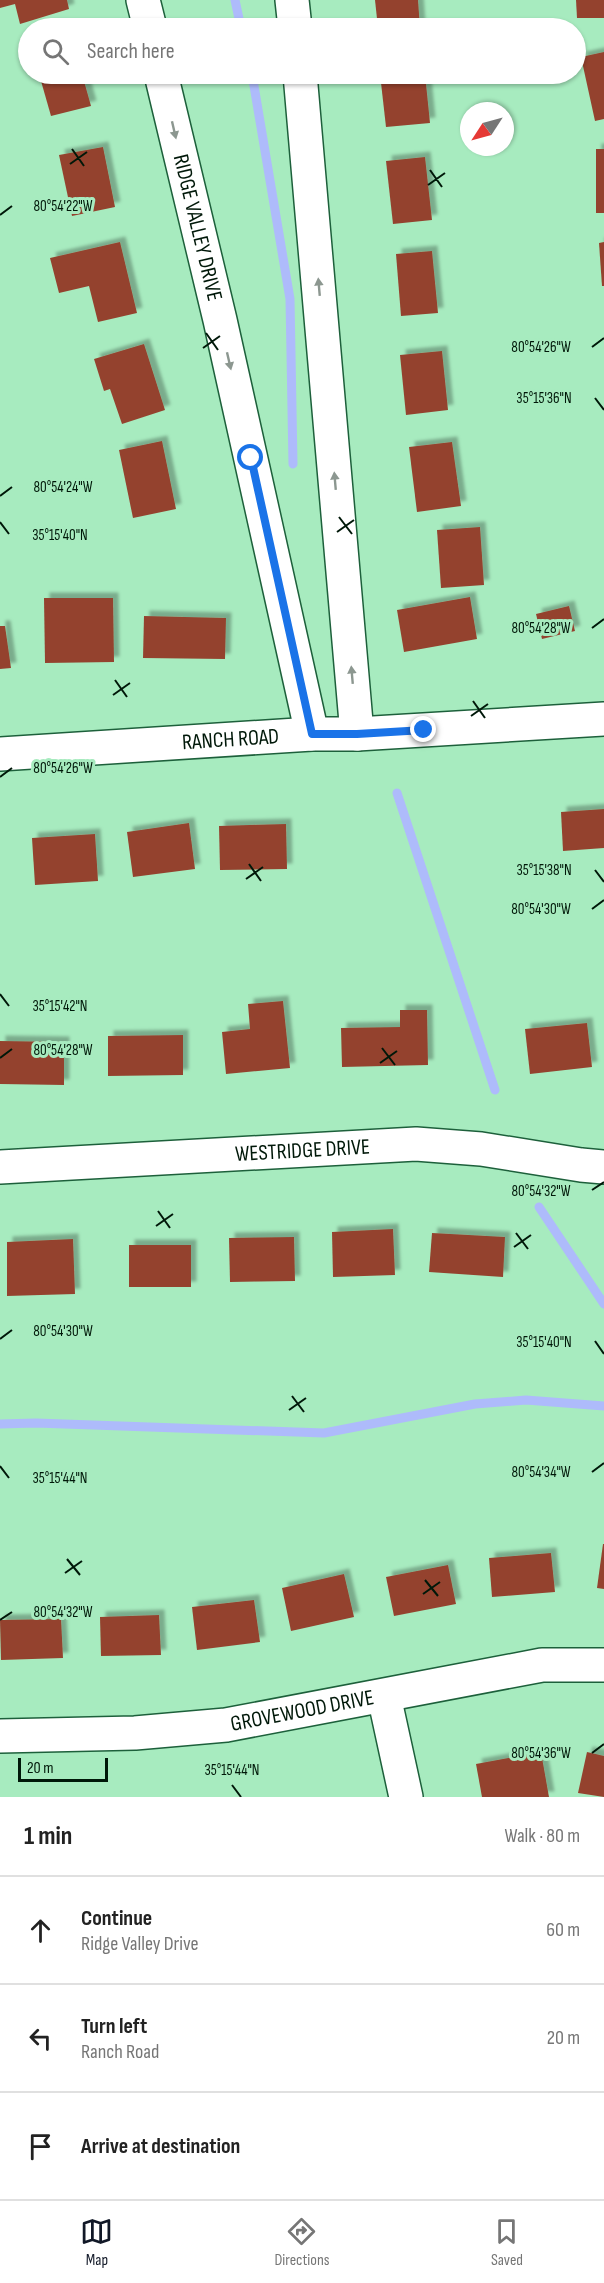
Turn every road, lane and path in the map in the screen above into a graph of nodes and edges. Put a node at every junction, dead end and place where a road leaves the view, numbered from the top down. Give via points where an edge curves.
1 (143, 0) edge
2 (292, 0) edge
3 (148, 18) edge
4 (294, 18) edge
5 (162, 84) edge
6 (301, 84) edge
7 (604, 719) edge
8 (312, 734) junction
9 (357, 734) junction
10 (0, 754) edge
11 (0, 1167) edge
12 (604, 1167) edge
13 (604, 1665) edge
14 (384, 1696) junction
15 (0, 1736) edge
16 (406, 1797) edge

1 - 3 street
2 - 4 street
5 -> 8 street, RIDGE VALLEY DRIVE via 220,320
9 -> 6 street
7 - 9 street, RANCH ROAD
8 - 9 street, RANCH ROAD
8 - 10 street, RANCH ROAD
11 - 12 street, WESTRIDGE DRIVE via 416,1144
13 - 14 street, GROVEWOOD DRIVE via 543,1665
14 - 15 street, GROVEWOOD DRIVE via 226,1725 135,1733
14 - 16 street

